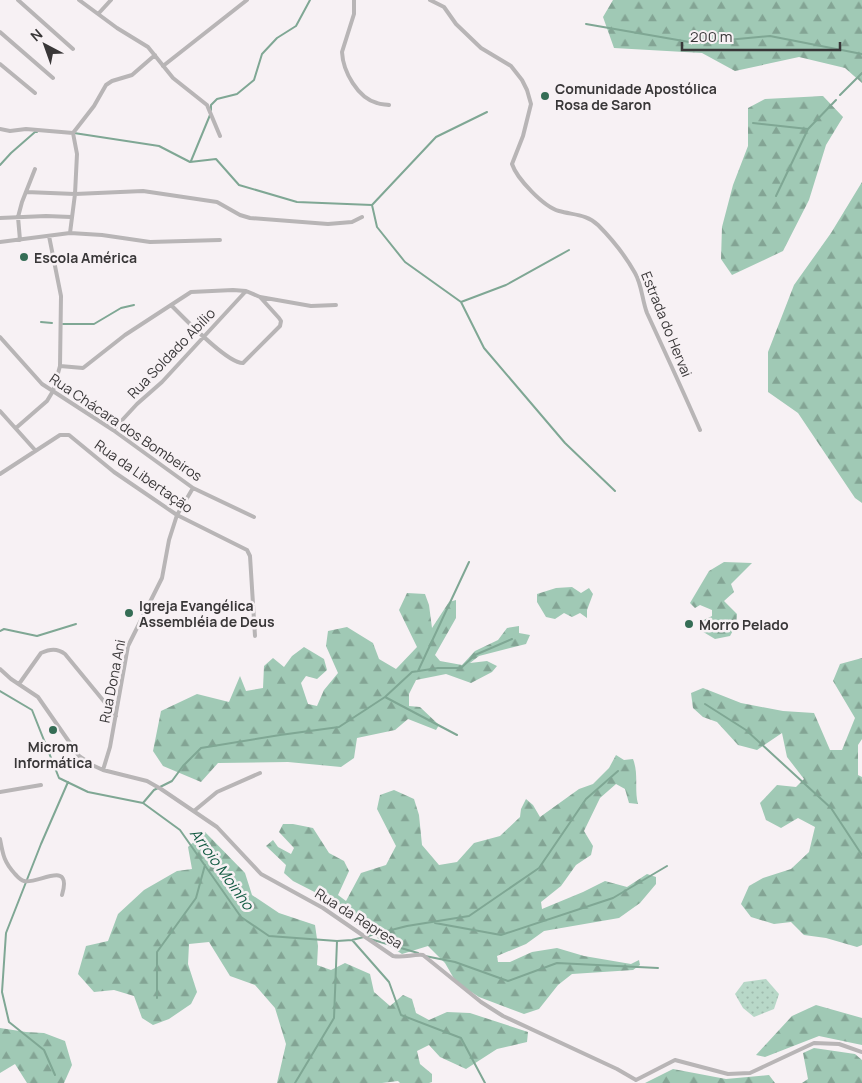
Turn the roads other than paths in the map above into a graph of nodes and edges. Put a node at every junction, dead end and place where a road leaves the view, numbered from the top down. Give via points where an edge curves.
1 (18, 0) edge
2 (79, 0) edge
3 (111, 0) edge
4 (247, 0) edge
5 (354, 0) edge
6 (430, 0) edge
7 (444, 0) edge
8 (444, 7) junction
9 (99, 13) junction
10 (0, 32) edge
11 (73, 49) dead end
12 (155, 55) junction
13 (0, 64) edge
14 (164, 66) junction
15 (53, 78) dead end
16 (35, 93) dead end
17 (390, 105) dead end
18 (0, 130) edge
19 (73, 133) junction
20 (220, 136) dead end
21 (35, 169) dead end
22 (26, 192) junction
23 (75, 194) junction
24 (362, 216) dead end
25 (18, 217) junction
26 (71, 217) junction
27 (0, 218) edge
28 (70, 233) junction
29 (49, 236) junction
30 (20, 240) junction
31 (220, 240) dead end
32 (0, 242) edge
33 (246, 291) junction
34 (260, 296) junction
35 (171, 305) junction
36 (336, 305) dead end
37 (0, 337) edge
38 (203, 337) junction
39 (60, 366) junction
40 (53, 391) junction
41 (0, 411) edge
42 (2, 416) edge
43 (16, 428) junction
44 (113, 430) junction
45 (700, 430) dead end
46 (35, 450) junction
47 (0, 474) edge
48 (193, 488) junction
49 (177, 515) junction
50 (254, 516) dead end
51 (255, 636) dead end
52 (0, 670) edge
53 (19, 684) junction
54 (116, 716) junction
55 (103, 770) junction
56 (260, 773) dead end
57 (41, 785) dead end
58 (0, 792) edge
59 (194, 811) junction
60 (0, 839) edge
61 (62, 895) dead end
62 (862, 1052) edge
63 (635, 1081) edge

1 - 11 street
2 - 9 street
3 - 9 street
4 - 14 street
5 - 17 street via 354,14 342,58 360,92 378,104
6 - 8 street
7 - 8 street
8 - 45 street, Estrada do Hervai via 481,48 511,66 522,80 531,104 512,164 517,175 557,211 580,215 596,223 636,274 645,308
9 - 12 street
10 - 15 street
12 - 14 street
12 - 19 street via 132,75 106,85
13 - 16 street
14 - 20 street via 173,78 207,105
18 - 19 street
19 - 23 street via 77,154
21 - 22 street
22 - 23 street
22 - 25 street
23 - 24 street via 143,191 217,202 250,218 328,224 352,222
23 - 26 street
25 - 26 street
25 - 27 street
25 - 30 street
26 - 28 street
28 - 29 street
28 - 31 street via 150,242
29 - 30 street
29 - 39 street via 61,296
30 - 32 street
33 - 34 street
33 - 35 street via 196,291
33 - 38 street, Rua Soldado Abílio
34 - 36 street via 311,306
34 - 38 street via 281,321 280,326 243,363 227,356
35 - 38 street
35 - 39 street via 124,335 83,368
37 - 40 street, Rua Chácara dos Bombeiros via 42,384
38 - 44 street, Rua Soldado Abílio
39 - 40 street
40 - 43 street via 47,401
40 - 44 street, Rua Chácara dos Bombeiros
41 - 42 street
42 - 43 street
43 - 46 street
44 - 48 street, Rua Chácara dos Bombeiros
46 - 47 street, Rua da Libertação
46 - 49 street, Rua da Libertação via 60,434 69,435 114,472
48 - 49 street, Rua Dona Ani
48 - 50 street, Rua Chácara dos Bombeiros
49 - 51 street, Rua da Libertação via 247,550
49 - 54 street, Rua Dona Ani via 162,578 128,646
52 - 53 street, Rua da Represa
53 - 54 street via 41,653 58,650 65,654
53 - 55 street, Rua da Represa via 38,696 79,756
54 - 55 street, Rua Dona Ani
55 - 59 street, Rua da Represa via 147,781
56 - 59 street via 217,792
57 - 58 street
59 - 63 street, Rua da Represa via 217,827 261,874 323,908 389,953 401,958 423,955 503,1016 617,1069
60 - 61 street via 4,861 20,879 26,882 52,875 60,877 65,887
62 - 63 street, Rua da Represa via 838,1044 814,1043 750,1073 728,1074 675,1060

